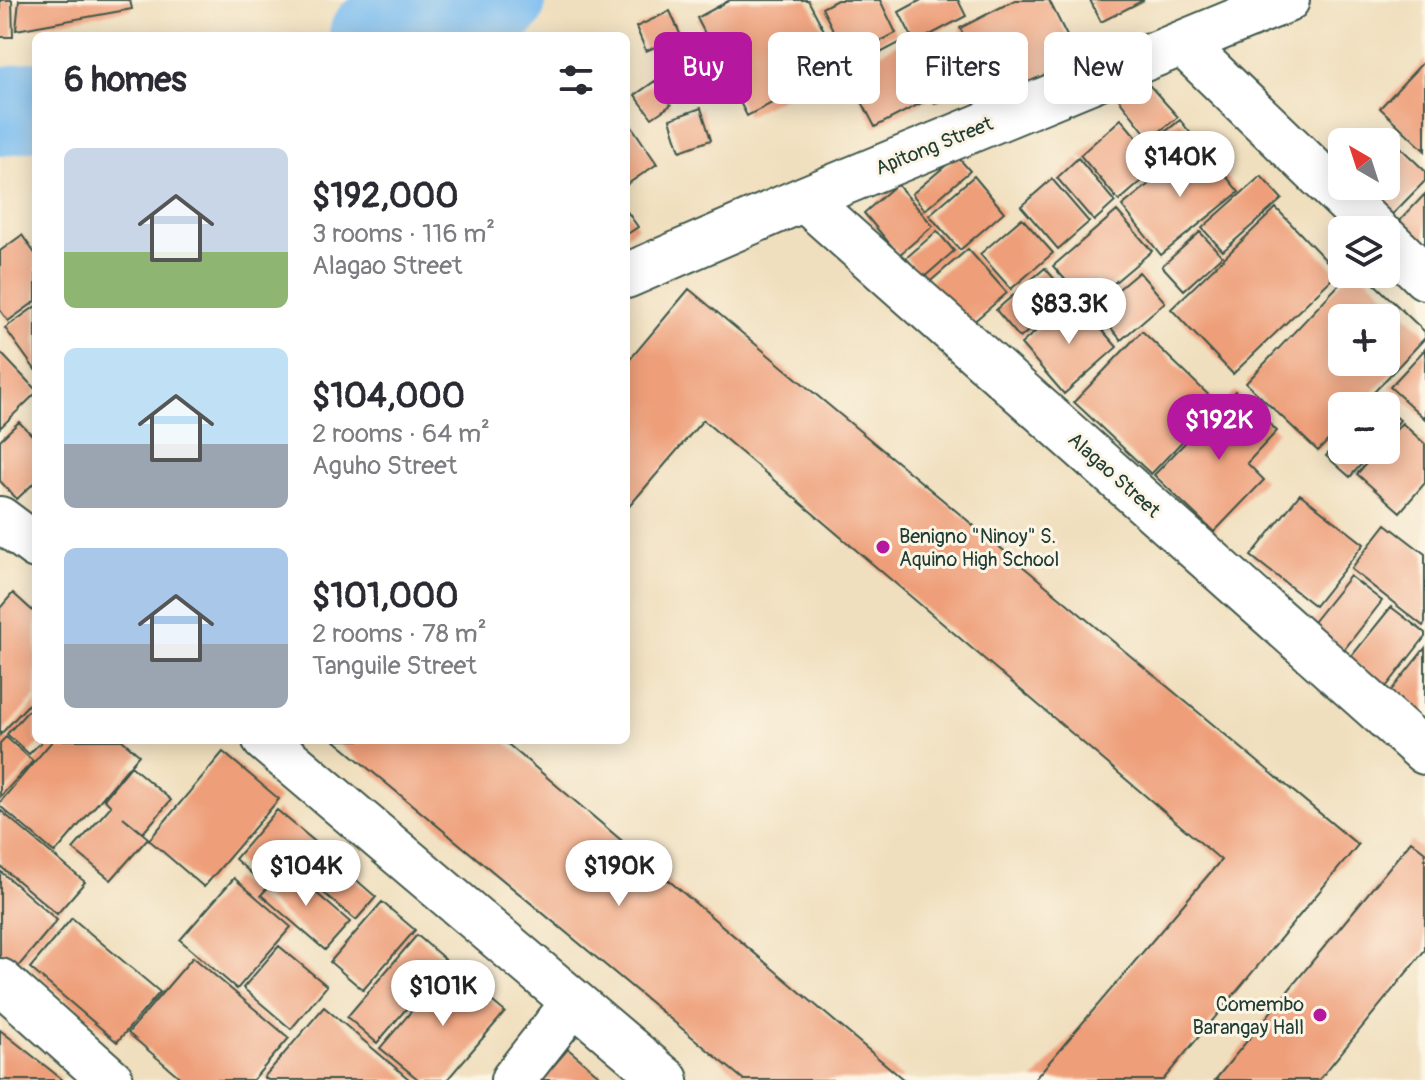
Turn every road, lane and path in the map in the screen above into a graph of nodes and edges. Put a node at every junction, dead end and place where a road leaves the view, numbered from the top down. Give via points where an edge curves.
1 (1287, 0) edge
2 (1183, 44) junction
3 (804, 199) junction
4 (1361, 216) edge
5 (1400, 253) edge
6 (630, 274) edge
7 (1425, 277) edge
8 (270, 744) edge
9 (1425, 752) edge
10 (0, 981) edge
11 (574, 1002) junction
12 (111, 1080) edge
13 (513, 1080) edge
14 (666, 1080) edge

1 - 2 street, Apitong Street
2 - 3 street, Apitong Street
2 - 4 street
3 - 6 street, Apitong Street
3 - 9 street, Alagao Street
5 - 7 street
8 - 11 street
10 - 12 street
11 - 13 street
11 - 14 street

